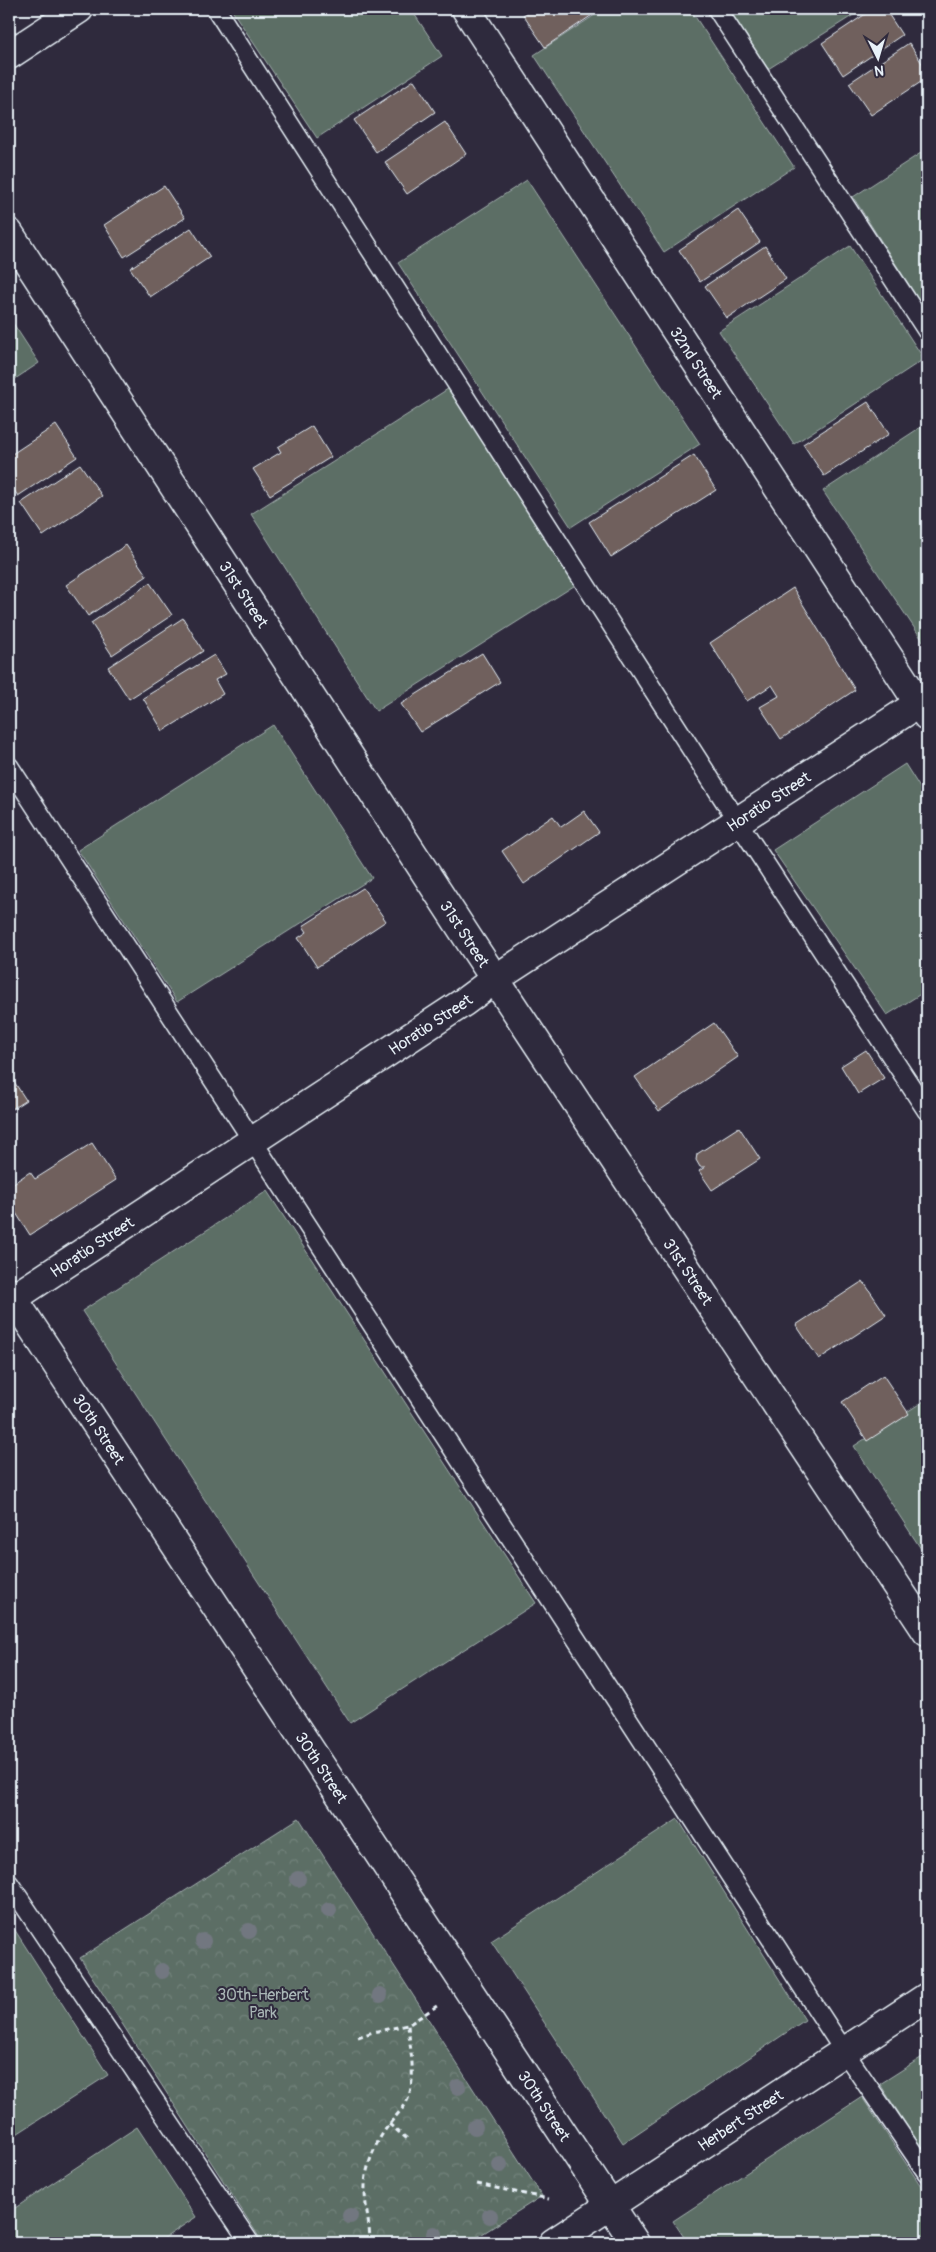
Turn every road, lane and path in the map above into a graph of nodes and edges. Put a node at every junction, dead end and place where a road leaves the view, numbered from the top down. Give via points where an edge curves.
1 (79, 9) edge
2 (216, 9) edge
3 (466, 9) edge
4 (716, 9) edge
5 (9, 55) edge
6 (9, 233) edge
7 (927, 331) edge
8 (924, 706) edge
9 (9, 766) edge
10 (738, 822) junction
11 (495, 979) junction
12 (927, 1111) edge
13 (252, 1141) junction
14 (10, 1297) edge
15 (927, 1632) edge
16 (9, 1883) edge
17 (466, 1988) junction
18 (927, 1997) edge
19 (408, 2025) junction
20 (358, 2037) dead end
21 (844, 2050) junction
22 (389, 2124) junction
23 (410, 2141) dead end
24 (927, 2173) edge
25 (477, 2184) dead end
26 (549, 2199) dead end
27 (610, 2206) junction
28 (250, 2243) edge
29 (370, 2243) edge
30 (553, 2243) edge
31 (635, 2243) edge

1 - 5 street
2 - 10 lane
3 - 8 street, 32nd Street
4 - 7 lane
6 - 11 street, 31st Street
8 - 10 street, Horatio Street
9 - 13 lane
10 - 11 street, Horatio Street
10 - 12 lane
11 - 13 street, Horatio Street
11 - 15 street, 31st Street
13 - 14 street, Horatio Street
13 - 21 lane
14 - 17 street, 30th Street
16 - 28 lane
17 - 19 path
17 - 27 street, 30th Street
18 - 21 street, Herbert Street
19 - 20 path
19 - 22 path via 411,2090 405,2104
21 - 24 lane
21 - 27 street, Herbert Street
22 - 23 path
22 - 29 path via 372,2152 366,2172 365,2204
25 - 26 path
27 - 30 street, Herbert Street
27 - 31 street, 30th Street

